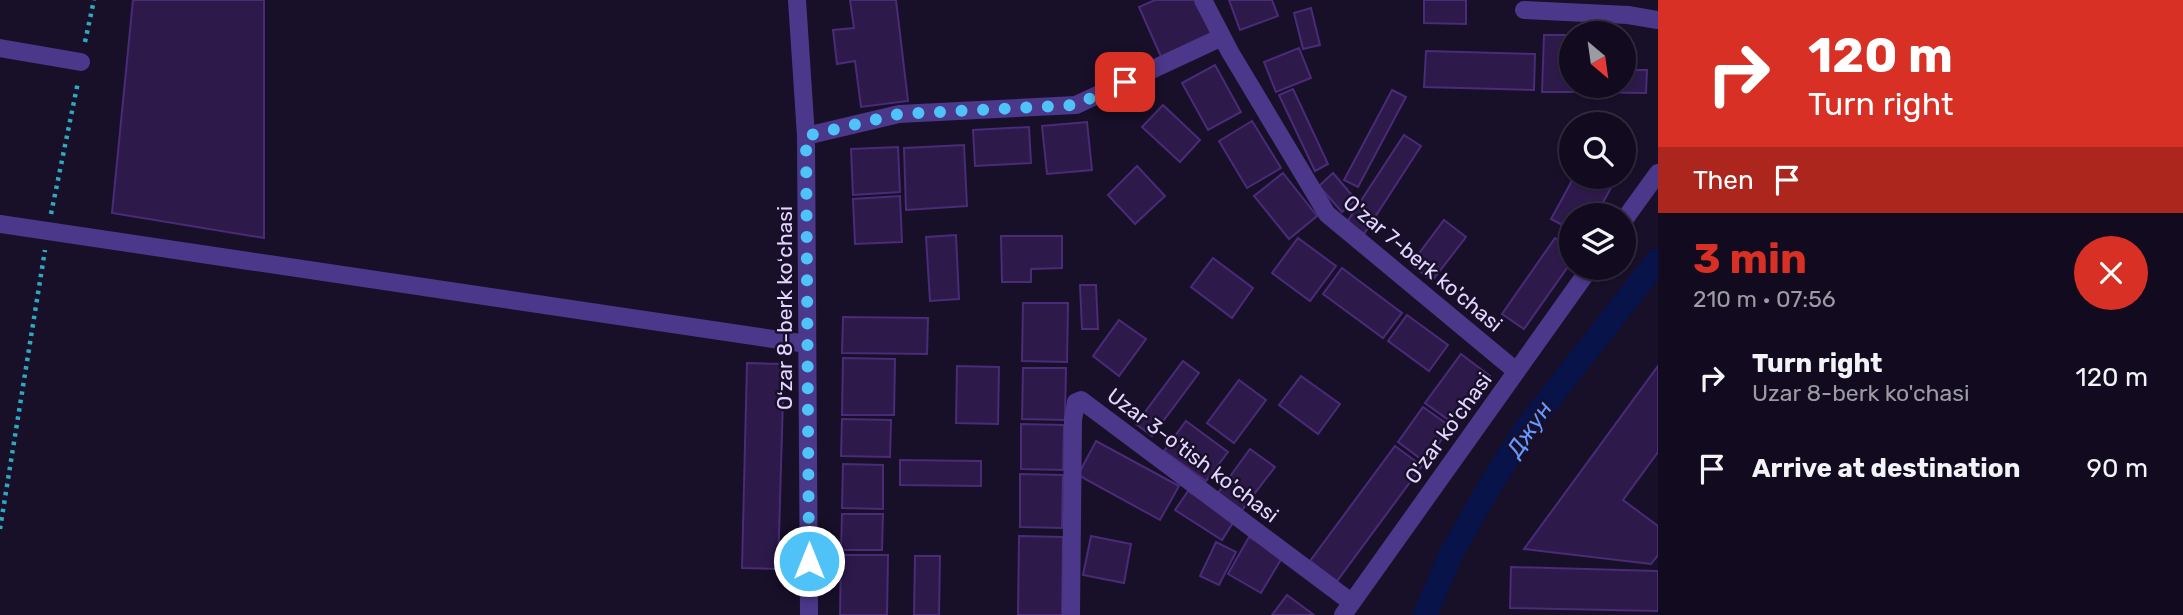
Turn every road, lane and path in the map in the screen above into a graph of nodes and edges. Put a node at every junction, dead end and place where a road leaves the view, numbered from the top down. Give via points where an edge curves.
1 (94, 0) edge
2 (797, 0) edge
3 (1203, 0) edge
4 (1524, 10) dead end
5 (1658, 20) edge
6 (1222, 37) junction
7 (0, 48) edge
8 (81, 62) junction
9 (806, 136) junction
10 (1658, 173) edge
11 (1636, 203) edge
12 (0, 224) edge
13 (48, 232) junction
14 (1581, 280) edge
15 (807, 344) junction
16 (1516, 371) junction
17 (0, 529) edge
18 (1347, 608) edge
19 (809, 615) edge
20 (1071, 615) edge

1 - 8 path
2 - 9 street, Oʻzar 8-berk koʻchasi
3 - 6 street, O'zar 7-berk ko'chasi
4 - 5 street
6 - 9 street via 1076,105 899,114
6 - 16 street, O'zar 7-berk ko'chasi via 1327,214
7 - 8 street
8 - 13 path
9 - 15 street, Oʻzar 8-berk koʻchasi
10 - 11 street
12 - 13 street
13 - 15 street
13 - 17 path
14 - 16 street, O'zar ko'chasi
15 - 19 street, Oʻzar 8-berk koʻchasi
16 - 18 street, O'zar ko'chasi
18 - 20 street, Uzar 3-o'tish ko'chasi via 1082,400 1076,402 1073,420

